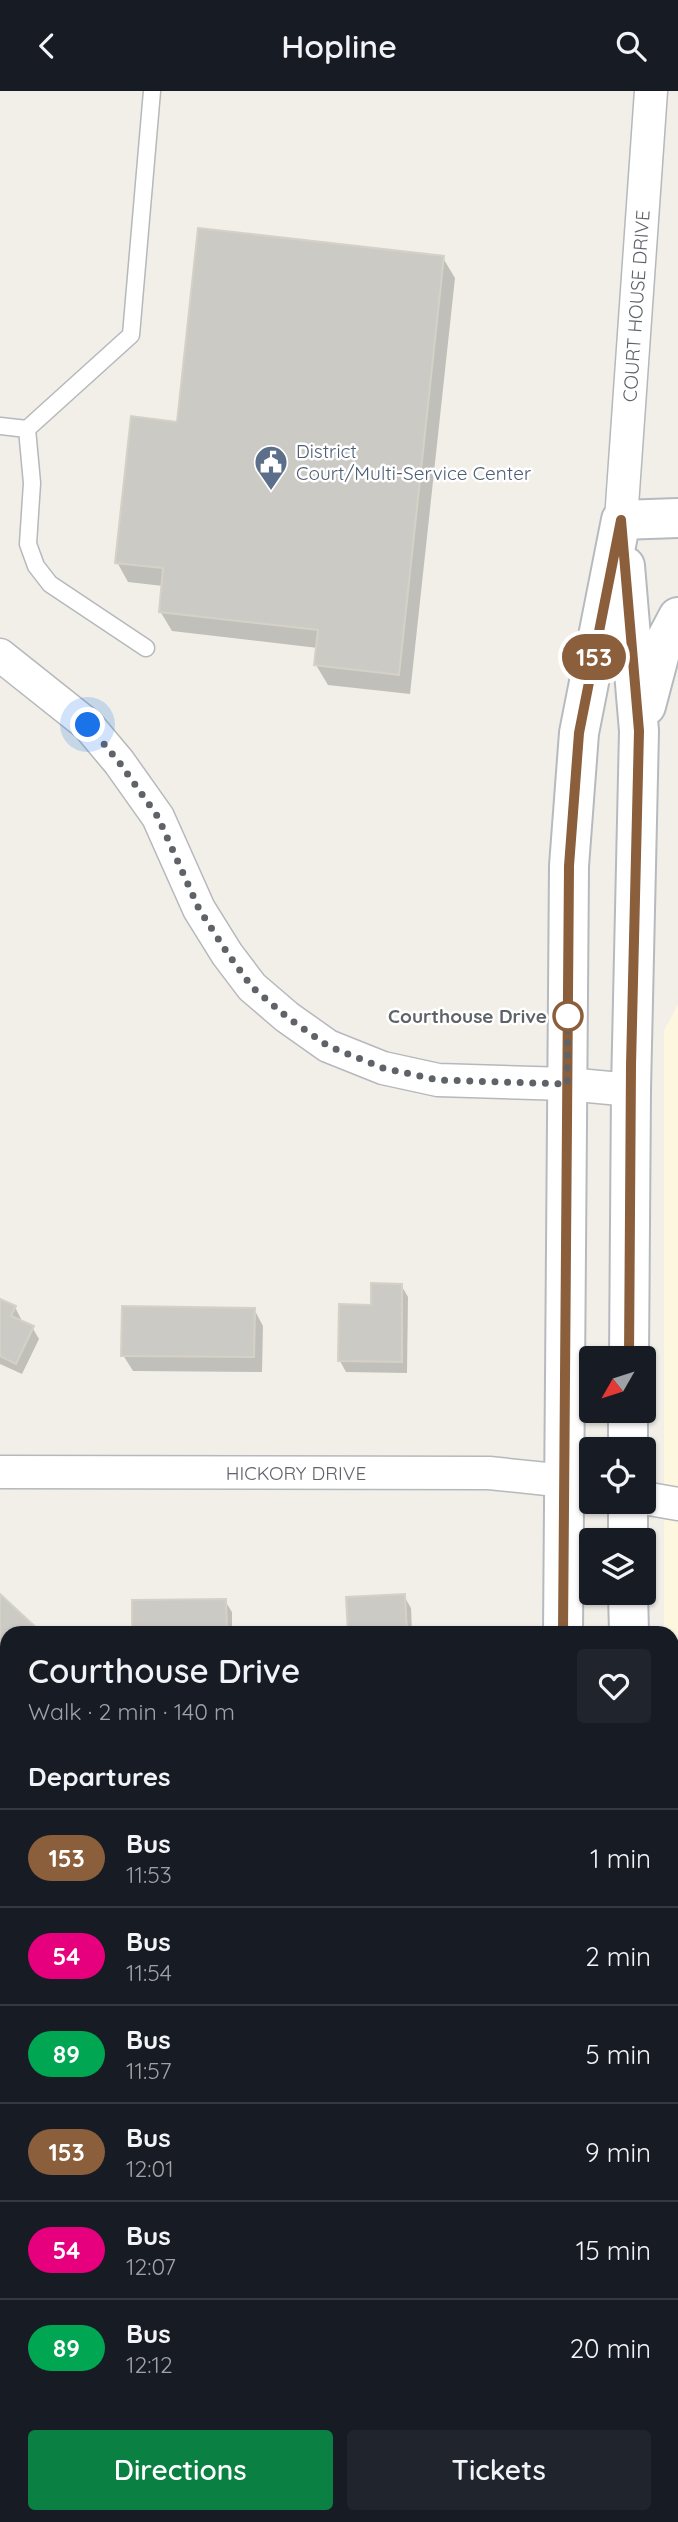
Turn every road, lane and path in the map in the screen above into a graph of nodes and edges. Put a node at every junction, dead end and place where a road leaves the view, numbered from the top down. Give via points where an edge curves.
1 (152, 91) edge
2 (651, 91) edge
3 (0, 426) edge
4 (27, 429) junction
5 (678, 518) edge
6 (621, 520) junction
7 (678, 617) edge
8 (146, 648) dead end
9 (0, 655) edge
10 (639, 731) junction
11 (567, 1084) junction
12 (631, 1090) junction
13 (629, 1346) edge
14 (0, 1472) edge
15 (579, 1484) edge
16 (656, 1500) edge
17 (678, 1504) edge
18 (628, 1605) edge
19 (564, 1626) edge
20 (629, 1626) edge

1 - 4 lane via 131,335
2 - 6 street, COURT HOUSE DRIVE
3 - 4 lane
4 - 8 lane via 32,483 28,544 36,566 50,585
5 - 6 main road
6 - 10 main road, COURT HOUSE DRIVE
6 - 11 main road, COURT HOUSE DRIVE via 579,733 569,866
7 - 10 main road via 662,649
9 - 11 street via 88,725 119,762 158,817 199,909 228,954 252,987 287,1017 328,1046 383,1068 438,1080
10 - 12 main road, COURT HOUSE DRIVE
11 - 12 street
11 - 15 main road, COURT HOUSE DRIVE
12 - 13 main road, COURT HOUSE DRIVE
14 - 15 street, HICKORY DRIVE via 489,1473
15 - 19 main road, COURT HOUSE DRIVE
16 - 17 street
18 - 20 main road

